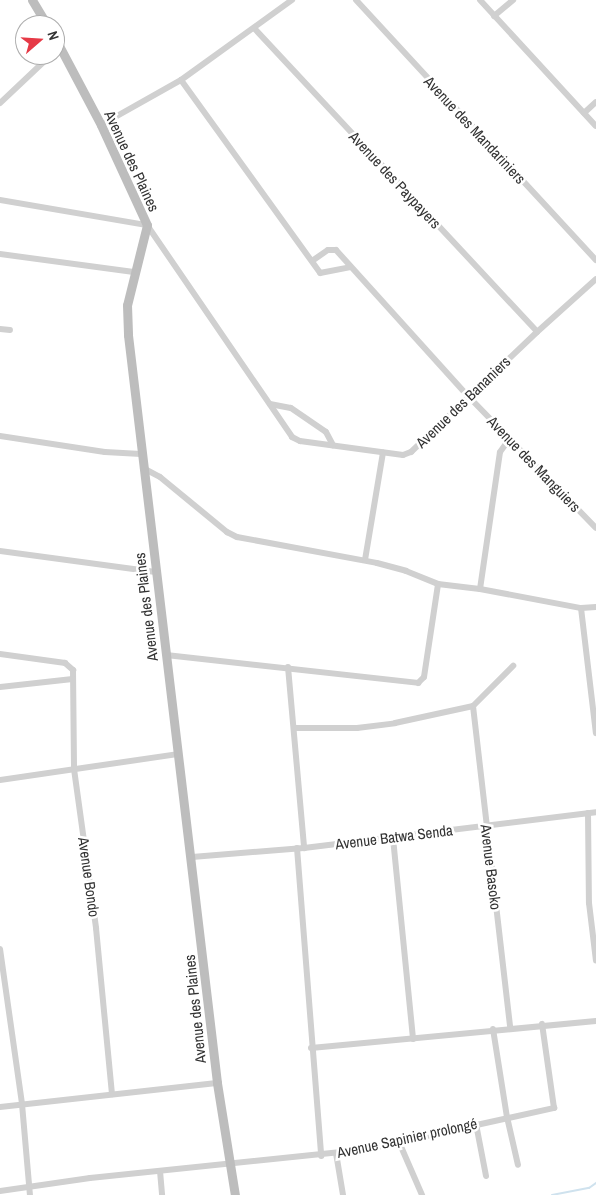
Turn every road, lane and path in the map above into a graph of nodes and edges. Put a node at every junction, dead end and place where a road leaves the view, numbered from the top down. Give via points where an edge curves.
1 (32, 0) edge
2 (292, 0) edge
3 (356, 0) edge
4 (480, 0) edge
5 (512, 0) edge
6 (41, 15) edge
7 (494, 16) junction
8 (254, 28) junction
9 (65, 61) edge
10 (40, 65) edge
11 (182, 80) junction
12 (596, 102) edge
13 (0, 103) edge
14 (584, 113) junction
15 (102, 125) junction
16 (596, 126) edge
17 (0, 200) edge
18 (147, 225) junction
19 (0, 254) edge
20 (596, 260) edge
21 (312, 261) junction
22 (350, 267) junction
23 (134, 272) junction
24 (596, 279) edge
25 (0, 329) edge
26 (10, 330) dead end
27 (537, 332) junction
28 (469, 396) junction
29 (270, 404) junction
30 (0, 436) edge
31 (510, 438) junction
32 (333, 445) junction
33 (383, 452) junction
34 (141, 454) junction
35 (143, 468) junction
36 (596, 528) edge
37 (0, 551) edge
38 (365, 560) junction
39 (156, 572) junction
40 (438, 584) junction
41 (480, 589) junction
42 (595, 606) edge
43 (581, 608) junction
44 (0, 654) edge
45 (166, 655) junction
46 (514, 666) dead end
47 (288, 668) junction
48 (73, 679) junction
49 (0, 687) edge
50 (473, 706) junction
51 (595, 719) edge
52 (294, 728) junction
53 (596, 733) edge
54 (179, 754) junction
55 (74, 769) junction
56 (0, 780) edge
57 (596, 812) edge
58 (588, 813) junction
59 (485, 826) junction
60 (393, 838) junction
61 (300, 848) junction
62 (192, 857) junction
63 (593, 903) edge
64 (0, 949) edge
65 (596, 961) edge
66 (596, 1021) edge
67 (542, 1024) junction
68 (510, 1028) junction
69 (493, 1029) junction
70 (413, 1040) junction
71 (311, 1048) junction
72 (217, 1083) junction
73 (112, 1094) junction
74 (22, 1104) junction
75 (0, 1107) edge
76 (507, 1117) junction
77 (476, 1124) junction
78 (399, 1142) junction
79 (336, 1154) junction
80 (321, 1156) junction
81 (230, 1163) junction
82 (518, 1165) dead end
83 (160, 1171) junction
84 (486, 1176) dead end
85 (30, 1186) junction
86 (0, 1191) edge
87 (30, 1195) edge
88 (162, 1195) edge
89 (235, 1195) edge
90 (343, 1195) edge
91 (422, 1195) edge

1 - 6 street
2 - 8 street
3 - 20 street, Avenue des Mandariniers
4 - 7 street
5 - 7 street
7 - 14 street
8 - 11 street
8 - 27 street, Avenue des Paypayers
9 - 15 street, Avenue des Plaines
10 - 13 street
11 - 15 street
11 - 21 street
12 - 14 street
14 - 16 street
15 - 18 street, Avenue des Plaines
17 - 18 street
18 - 23 street, Avenue des Plaines
18 - 29 street, Avenue des Bananiers
19 - 23 street
21 - 22 street via 322,274
21 - 22 street, Avenue des Manguiers via 332,249
22 - 28 street, Avenue des Manguiers
23 - 34 street, Avenue des Plaines via 127,305
24 - 27 street, Avenue des Bananiers
25 - 26 street
27 - 28 street, Avenue des Bananiers
28 - 31 street, Avenue des Manguiers
28 - 33 street, Avenue des Bananiers via 408,454
29 - 32 street via 291,408 324,429
29 - 32 street, Avenue des Bananiers via 296,440
30 - 34 street via 105,452
31 - 36 street, Avenue des Manguiers
31 - 41 street via 500,452
32 - 33 street, Avenue des Bananiers
33 - 38 street
34 - 35 street, Avenue des Plaines
35 - 38 street via 160,477 232,534
35 - 39 street, Avenue des Plaines
37 - 39 street
38 - 40 street
39 - 45 street, Avenue des Plaines
40 - 41 street
40 - 47 street via 421,681 414,684
41 - 43 street
42 - 43 street
43 - 51 street
44 - 48 street, Avenue Bondo via 65,663 72,667
45 - 47 street
45 - 54 street, Avenue des Plaines
46 - 50 street
47 - 52 street
48 - 49 street
48 - 55 street, Avenue Bondo
50 - 52 street via 357,728
50 - 59 street, Avenue Basoko
51 - 53 street
52 - 61 street
54 - 55 street
54 - 62 street, Avenue des Plaines
55 - 56 street
55 - 73 street, Avenue Bondo via 96,928
57 - 58 street, Avenue Batwa Senda
58 - 59 street, Avenue Batwa Senda
58 - 63 street
59 - 60 street, Avenue Batwa Senda
59 - 68 street, Avenue Basoko
60 - 61 street, Avenue Batwa Senda
60 - 70 street
61 - 62 street, Avenue Batwa Senda
61 - 71 street
62 - 72 street, Avenue des Plaines
63 - 65 street
64 - 74 street
66 - 67 street
67 - 68 street
67 - 76 street, Avenue Sapinier prolongé via 554,1108
68 - 69 street
69 - 70 street
69 - 76 street
70 - 71 street
71 - 80 street
72 - 73 street
72 - 81 street, Avenue des Plaines
73 - 74 street
74 - 75 street
74 - 85 street
76 - 77 street, Avenue Sapinier prolongé
76 - 82 street
77 - 78 street, Avenue Sapinier prolongé
77 - 84 street
78 - 79 street, Avenue Sapinier prolongé
78 - 91 street
79 - 80 street, Avenue Sapinier prolongé
79 - 90 street
80 - 81 street, Avenue Sapinier prolongé
81 - 83 street, Avenue Sapinier prolongé
81 - 89 street, Avenue des Plaines
83 - 85 street, Avenue Sapinier prolongé
83 - 88 street
85 - 86 street, Avenue Sapinier prolongé
85 - 87 street

